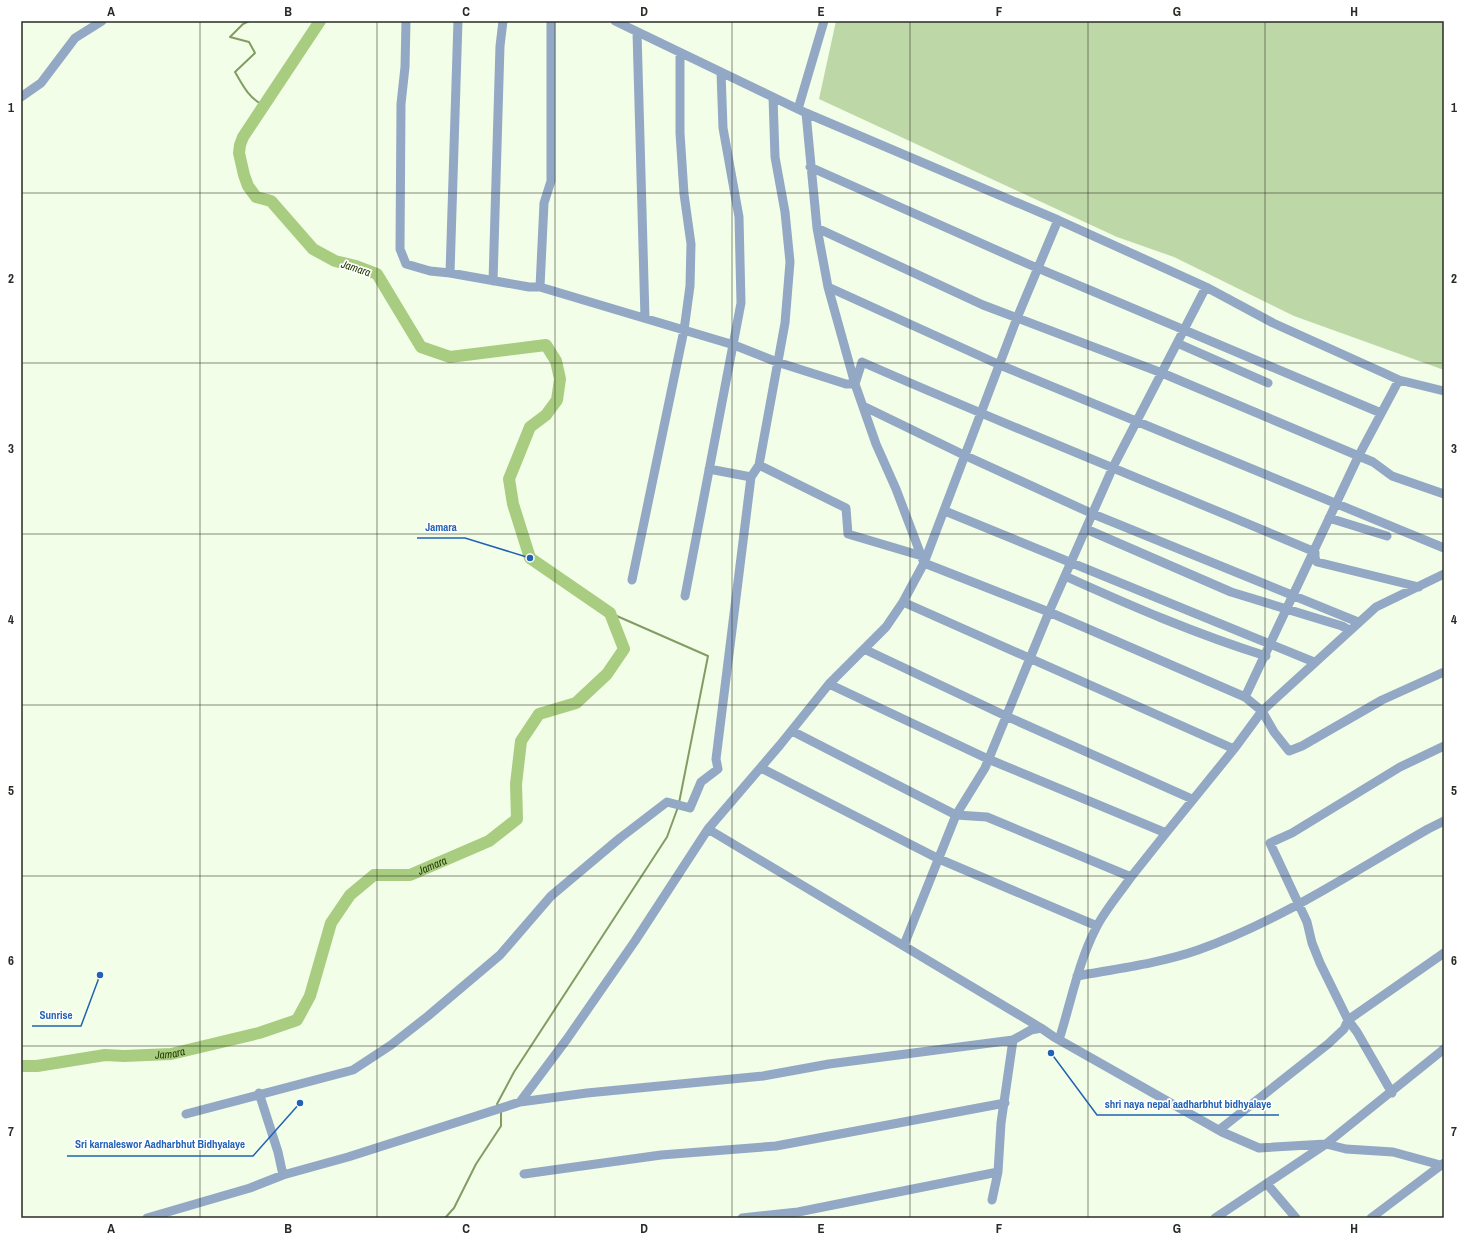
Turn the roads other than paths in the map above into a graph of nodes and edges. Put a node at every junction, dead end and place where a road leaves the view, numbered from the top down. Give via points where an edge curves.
1 (102, 21) edge
2 (406, 21) edge
3 (458, 21) edge
4 (502, 21) edge
5 (551, 21) edge
6 (615, 21) edge
7 (824, 21) edge
8 (637, 32) junction
9 (680, 53) junction
10 (721, 72) junction
11 (21, 97) edge
12 (773, 98) junction
13 (802, 111) junction
14 (810, 167) junction
15 (1058, 220) junction
16 (816, 228) junction
17 (1037, 268) junction
18 (450, 273) junction
19 (493, 281) junction
20 (540, 287) junction
21 (828, 287) junction
22 (1206, 287) junction
23 (645, 318) junction
24 (1017, 318) junction
25 (684, 330) junction
26 (1184, 330) junction
27 (1177, 342) junction
28 (734, 345) junction
29 (778, 362) junction
30 (1000, 364) junction
31 (1162, 373) junction
32 (1400, 380) junction
33 (1268, 383) dead end
34 (855, 384) junction
35 (1444, 391) edge
36 (863, 406) junction
37 (1381, 413) junction
38 (980, 414) junction
39 (1136, 420) junction
40 (964, 455) junction
41 (1358, 457) junction
42 (759, 465) junction
43 (1113, 467) junction
44 (709, 469) junction
45 (751, 477) junction
46 (1444, 494) edge
47 (1336, 504) junction
48 (945, 511) junction
49 (1093, 514) junction
50 (1329, 518) junction
51 (1086, 529) junction
52 (1387, 536) dead end
53 (1444, 548) edge
54 (1315, 552) junction
55 (923, 559) junction
56 (1071, 562) junction
57 (1444, 574) edge
58 (1065, 576) junction
59 (632, 580) dead end
60 (1419, 587) junction
61 (1294, 594) junction
62 (684, 596) dead end
63 (903, 602) junction
64 (1287, 609) junction
65 (1049, 612) junction
66 (1358, 622) junction
67 (1349, 630) junction
68 (1272, 644) junction
69 (864, 649) junction
70 (1266, 656) junction
71 (1030, 658) junction
72 (1314, 662) junction
73 (1444, 672) edge
74 (829, 684) junction
75 (1245, 697) junction
76 (1262, 711) junction
77 (1006, 716) junction
78 (792, 731) junction
79 (1444, 746) edge
80 (1234, 749) junction
81 (988, 760) junction
82 (761, 768) junction
83 (1192, 799) junction
84 (956, 815) junction
85 (1444, 821) edge
86 (708, 829) junction
87 (1166, 833) junction
88 (939, 859) junction
89 (1132, 877) junction
90 (1298, 903) junction
91 (1097, 926) junction
92 (904, 945) junction
93 (1444, 953) edge
94 (1077, 976) junction
95 (1348, 1020) junction
96 (1041, 1028) junction
97 (1013, 1040) junction
98 (1059, 1040) junction
99 (1444, 1049) edge
100 (259, 1093) junction
101 (1392, 1093) junction
102 (520, 1102) junction
103 (1005, 1103) junction
104 (186, 1114) dead end
105 (1220, 1130) junction
106 (1326, 1144) junction
107 (1443, 1165) edge
108 (998, 1172) junction
109 (524, 1174) dead end
110 (283, 1175) junction
111 (1267, 1184) junction
112 (992, 1200) dead end
113 (147, 1218) edge
114 (742, 1218) edge
115 (1216, 1218) edge
116 (1296, 1218) edge
117 (1371, 1218) edge

1 - 11 street via 75,38 41,83
2 - 18 street via 401,104 400,249 406,264 430,271
3 - 18 street
4 - 19 street
5 - 20 street via 551,181 544,203
6 - 8 street
7 - 13 street
8 - 9 street
8 - 23 street
9 - 10 street
9 - 25 street via 680,133 684,194 691,244 690,286
10 - 12 street
10 - 28 street via 723,128 739,217 741,303
12 - 13 street
12 - 29 street via 776,157 790,262 785,323
13 - 14 street
13 - 15 street
14 - 16 street
14 - 17 street
15 - 17 street
15 - 22 street
16 - 21 street
16 - 24 street via 983,306
17 - 24 street
17 - 26 street
18 - 19 street
19 - 20 street
20 - 23 street
21 - 30 street
21 - 34 street
22 - 26 street
22 - 32 street via 1273,323
23 - 25 street
24 - 30 street
24 - 31 street
25 - 28 street
25 - 59 street
26 - 27 street
26 - 37 street
27 - 31 street
27 - 33 street
28 - 29 street
28 - 44 street
29 - 34 street via 846,384
29 - 42 street
30 - 38 street
30 - 39 street
31 - 39 street
31 - 41 street
32 - 35 street
32 - 37 street
34 - 36 street
34 - 38 street via 862,362
36 - 40 street
36 - 55 street
37 - 41 street
38 - 40 street
38 - 43 street
39 - 43 street
39 - 47 street
40 - 48 street
40 - 49 street
41 - 46 street via 1373,462 1392,476
41 - 47 street
42 - 45 street
42 - 55 street via 846,508 848,534
43 - 49 street
43 - 54 street
44 - 45 street
44 - 62 street
45 - 100 street via 716,759 718,769 701,782 690,808 667,802 620,838 551,896 500,955 392,1045 353,1070
47 - 50 street
47 - 53 street
48 - 55 street
48 - 56 street
49 - 51 street
49 - 61 street
50 - 52 street
50 - 54 street
51 - 56 street
51 - 64 street via 1232,592
54 - 60 street via 1317,562
54 - 61 street
55 - 63 street
55 - 65 street
56 - 58 street
56 - 68 street
57 - 60 street
58 - 65 street
58 - 70 street via 1217,641
60 - 66 street via 1376,607
61 - 64 street
61 - 66 street
63 - 69 street via 886,627
63 - 71 street
64 - 67 street
64 - 68 street
65 - 71 street
65 - 75 street
66 - 67 street
67 - 72 street
68 - 70 street
68 - 72 street
69 - 74 street
69 - 77 street
70 - 75 street
71 - 77 street
71 - 80 street
72 - 76 street
73 - 76 street via 1382,700 1289,751
74 - 78 street
74 - 81 street
75 - 76 street
76 - 80 street
77 - 81 street
77 - 83 street
78 - 82 street
78 - 84 street
79 - 90 street via 1400,767 1292,833 1270,843
80 - 83 street
81 - 84 street
81 - 87 street
82 - 86 street
82 - 88 street
83 - 87 street
84 - 88 street
84 - 89 street via 987,817
85 - 90 street
86 - 92 street
86 - 102 street via 594,1000
87 - 89 street
88 - 91 street
88 - 92 street
89 - 91 street
90 - 94 street via 1237,934 1197,950
90 - 95 street via 1320,963
91 - 94 street
92 - 96 street
93 - 95 street
94 - 98 street
95 - 101 street via 1358,1032
95 - 105 street via 1344,1029 1328,1044
96 - 97 street via 1031,1030
96 - 98 street
97 - 102 street via 829,1064 763,1076
97 - 103 street
98 - 105 street
99 - 101 street
100 - 104 street
100 - 110 street
101 - 106 street
102 - 110 street
103 - 108 street
103 - 109 street via 776,1146 653,1156
105 - 106 street via 1259,1148
106 - 107 street via 1346,1149 1393,1152
106 - 111 street
107 - 117 street
108 - 112 street
108 - 114 street via 798,1212
110 - 113 street via 250,1188
111 - 115 street
111 - 116 street

